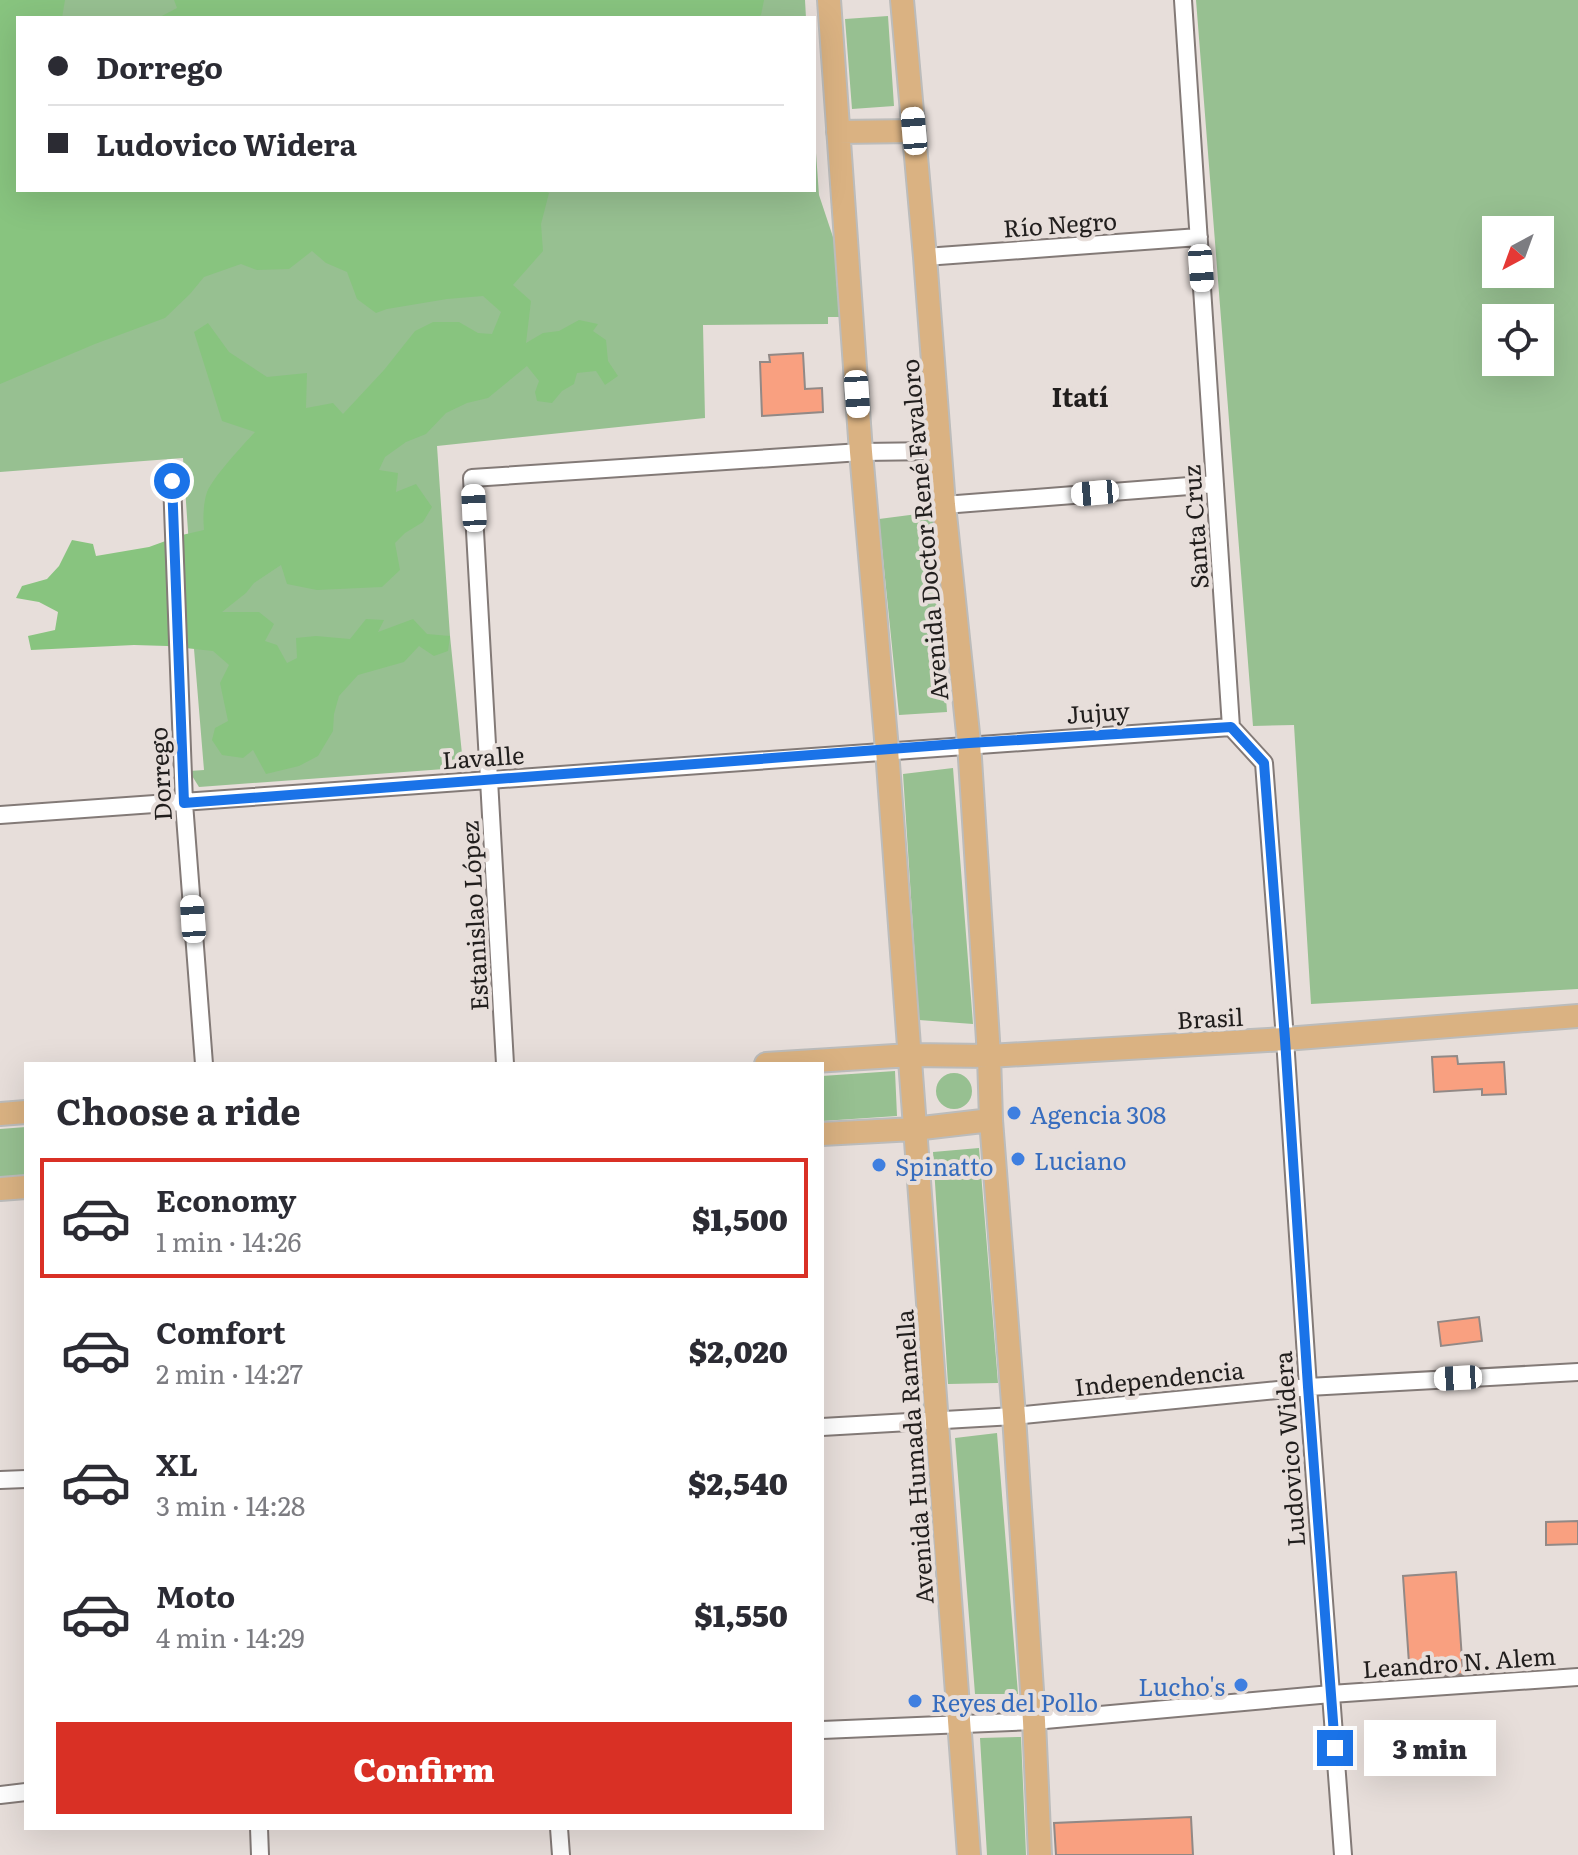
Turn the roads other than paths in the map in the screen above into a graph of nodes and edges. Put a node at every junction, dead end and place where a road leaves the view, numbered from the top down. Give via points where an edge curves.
1 (829, 0) edge
2 (902, 0) edge
3 (1183, 0) edge
4 (914, 131) junction
5 (838, 132) junction
6 (1199, 237) junction
7 (925, 257) junction
8 (939, 451) junction
9 (861, 452) junction
10 (172, 481) dead end
11 (1215, 484) junction
12 (944, 505) junction
13 (1231, 727) junction
14 (969, 743) junction
15 (887, 750) junction
16 (490, 780) junction
17 (184, 803) junction
18 (0, 815) edge
19 (1578, 1016) edge
20 (1285, 1039) junction
21 (911, 1055) junction
22 (989, 1056) junction
23 (204, 1062) edge
24 (505, 1062) edge
25 (798, 1062) edge
26 (24, 1112) edge
27 (0, 1114) edge
28 (991, 1120) junction
29 (914, 1129) junction
30 (824, 1134) edge
31 (24, 1187) edge
32 (0, 1189) edge
33 (1578, 1372) edge
34 (1308, 1387) junction
35 (1014, 1416) junction
36 (936, 1420) junction
37 (824, 1427) edge
38 (24, 1479) edge
39 (0, 1480) edge
40 (1578, 1677) edge
41 (1331, 1694) junction
42 (1034, 1721) junction
43 (960, 1723) junction
44 (824, 1730) edge
45 (24, 1792) edge
46 (0, 1795) edge
47 (259, 1830) edge
48 (559, 1830) edge
49 (260, 1855) edge
50 (561, 1855) edge
51 (969, 1855) edge
52 (1040, 1855) edge
53 (1343, 1855) edge

1 - 5 main road
2 - 4 main road, Avenida Doctor René Favaloro
3 - 6 street, Santa Cruz
4 - 5 main road
4 - 7 main road, Avenida Doctor René Favaloro
5 - 9 main road
6 - 7 street, Río Negro
6 - 11 street, Santa Cruz
7 - 8 main road, Avenida Doctor René Favaloro
8 - 9 street
8 - 12 main road, Avenida Doctor René Favaloro
9 - 15 main road
9 - 16 street, Estanislao López via 472,478
10 - 17 street, Dorrego
11 - 12 street
11 - 13 street, Santa Cruz
12 - 14 main road, Avenida Doctor René Favaloro
13 - 14 street, Jujuy
13 - 20 street via 1264,763
14 - 15 street, Lavalle
14 - 22 main road, Avenida Doctor René Favaloro
15 - 16 street, Lavalle
15 - 21 main road
16 - 17 street, Lavalle
16 - 24 street, Estanislao López
17 - 18 street, Lavalle
17 - 23 street, Dorrego
19 - 20 main road, Brasil
20 - 22 main road, Brasil
20 - 34 street, Ludovico Widera
21 - 22 main road, Brasil
21 - 25 main road, Brasil
21 - 29 main road, Avenida Humada Ramella
22 - 28 main road
26 - 27 main road
28 - 29 main road
28 - 35 main road
29 - 30 main road
29 - 36 main road, Avenida Humada Ramella
31 - 32 main road
33 - 34 street, Independencia
34 - 35 street, Independencia
34 - 41 street, Ludovico Widera
35 - 36 street, Independencia
35 - 42 main road
36 - 37 street, Independencia
36 - 43 main road, Avenida Humada Ramella
38 - 39 street
40 - 41 street, Leandro N. Alem
41 - 42 street, Leandro N. Alem
41 - 53 street, Ludovico Widera
42 - 43 street, Leandro N. Alem
42 - 52 main road
43 - 44 street, Leandro N. Alem
43 - 51 main road, Avenida Humada Ramella
45 - 46 street
47 - 49 street
48 - 50 street

